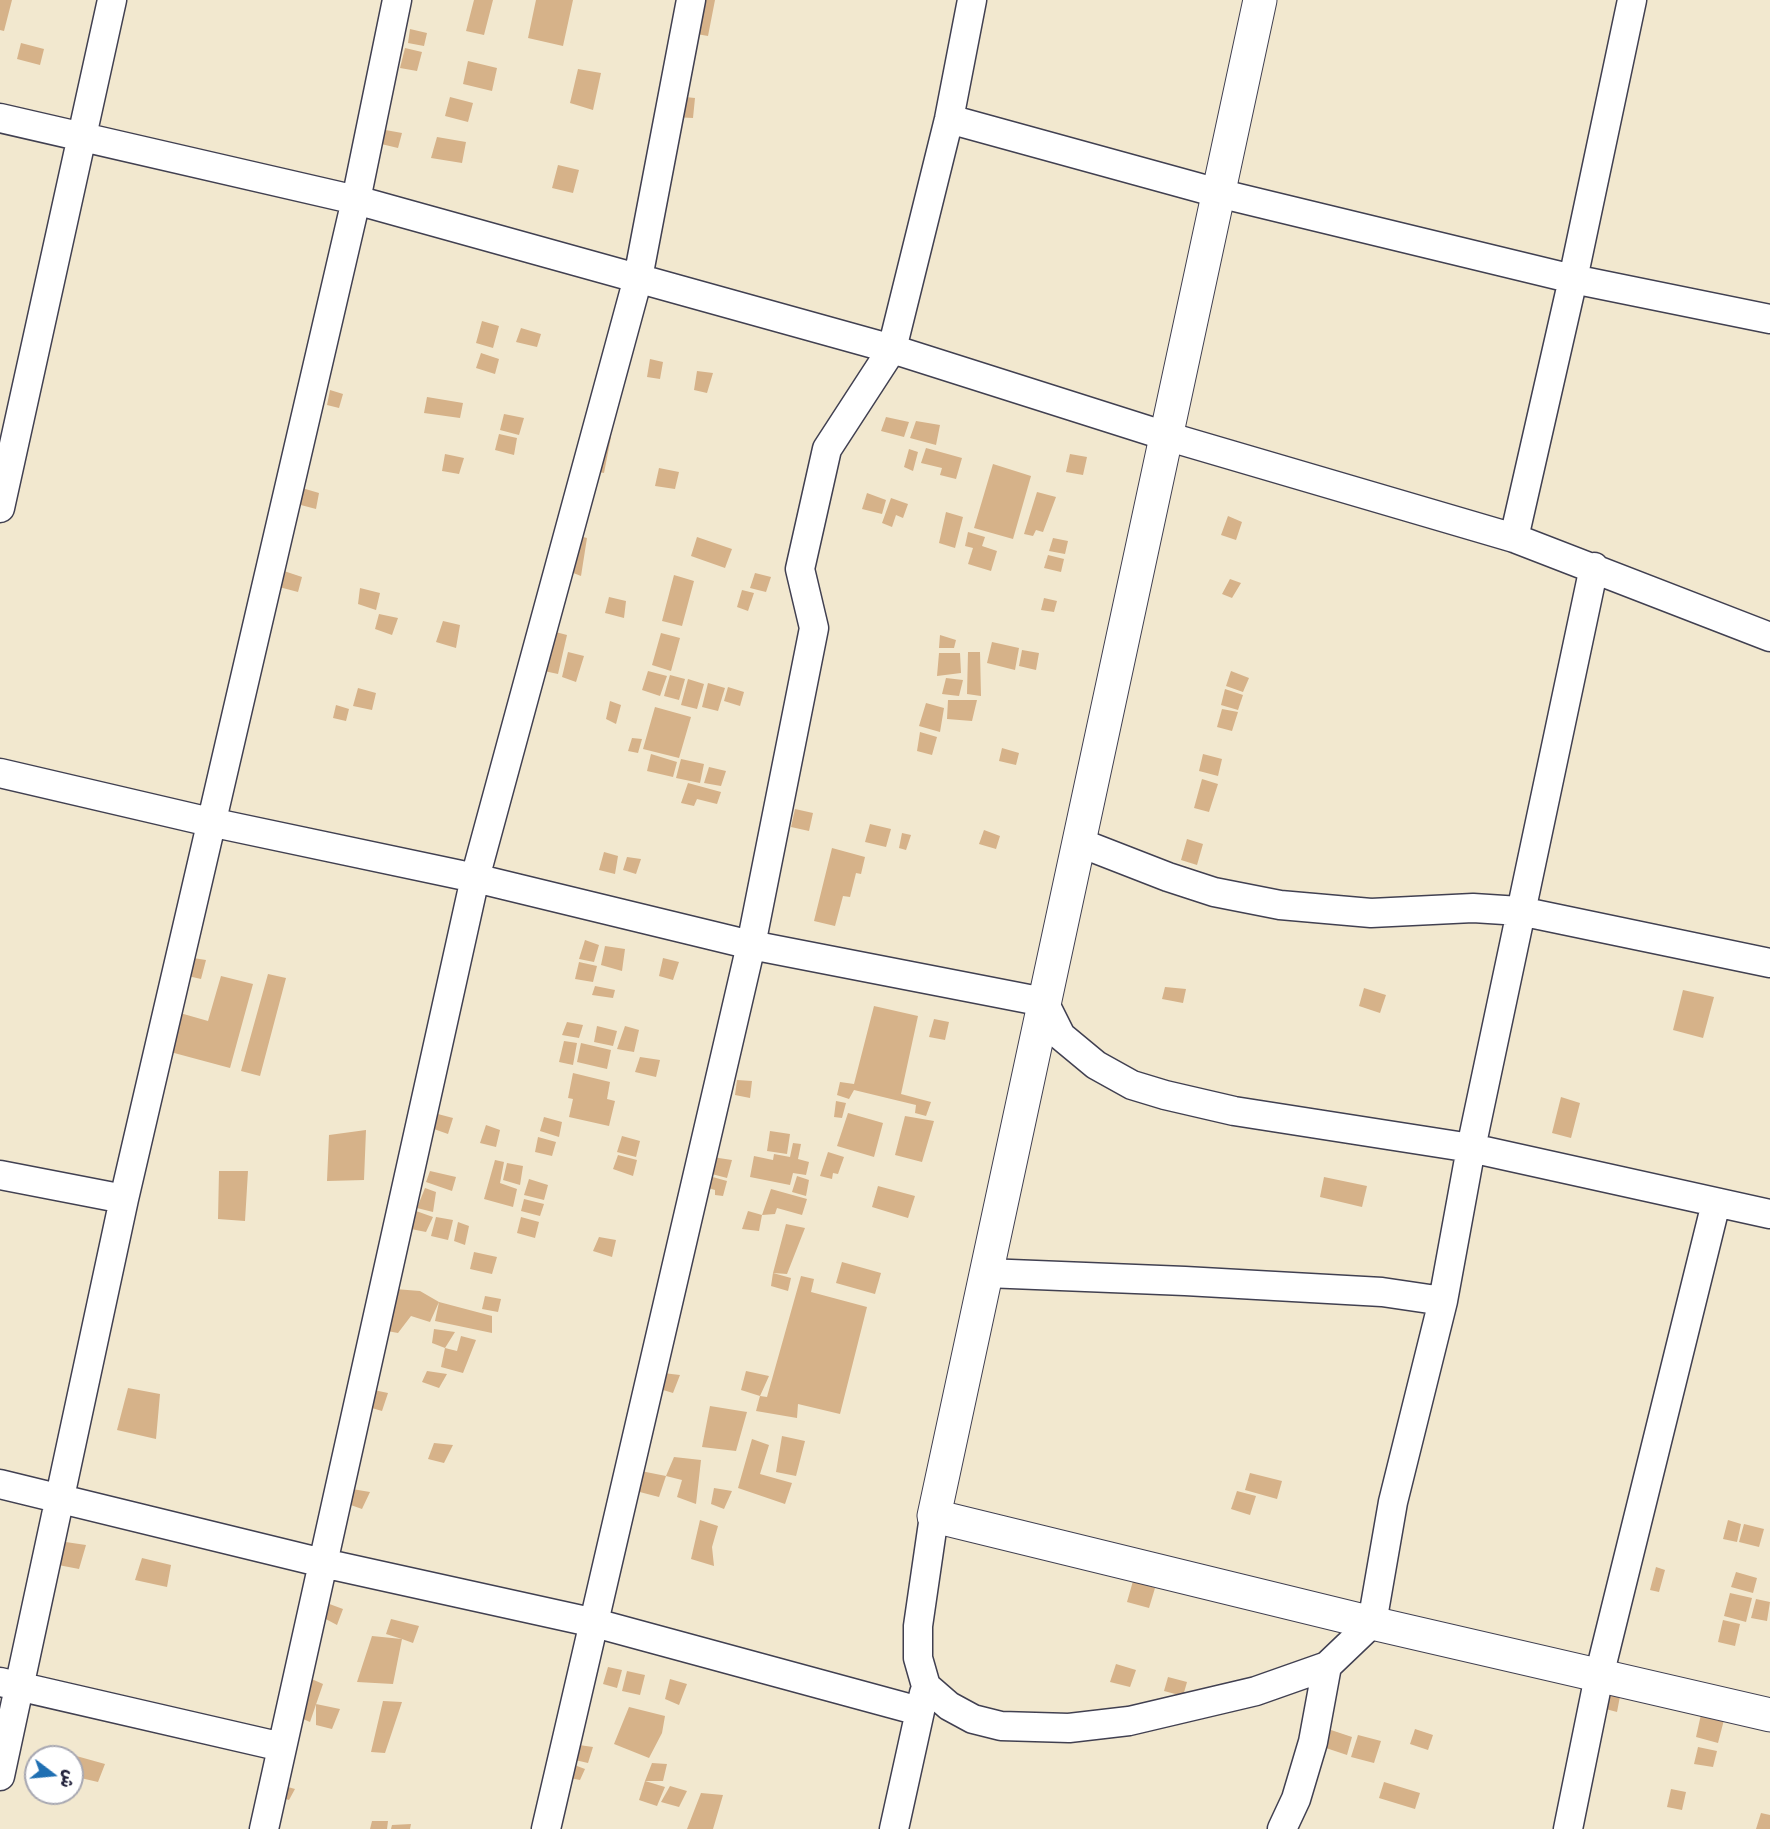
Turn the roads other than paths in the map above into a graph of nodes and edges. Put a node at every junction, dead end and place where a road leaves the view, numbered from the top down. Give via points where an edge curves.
1 (112, 0) edge
2 (397, 0) edge
3 (691, 0) edge
4 (972, 0) edge
5 (1260, 0) edge
6 (1632, 0) edge
7 (0, 118) edge
8 (949, 119) junction
9 (82, 137) junction
10 (1218, 192) junction
11 (356, 200) junction
12 (638, 278) junction
13 (1573, 279) junction
14 (1770, 319) edge
15 (892, 349) junction
16 (1166, 436) junction
17 (0, 508) edge
18 (1514, 538) junction
19 (1594, 567) junction
20 (1770, 637) edge
21 (0, 773) edge
22 (210, 822) junction
23 (1078, 842) junction
24 (474, 878) junction
25 (1520, 911) junction
26 (751, 945) junction
27 (1770, 963) edge
28 (1044, 1002) junction
29 (1471, 1148) junction
30 (0, 1175) edge
31 (124, 1199) junction
32 (1716, 1203) junction
33 (1770, 1214) edge
34 (986, 1273) junction
35 (1443, 1301) junction
36 (0, 1484) edge
37 (61, 1499) junction
38 (933, 1516) junction
39 (323, 1563) junction
40 (595, 1623) junction
41 (1372, 1623) junction
42 (1327, 1666) junction
43 (1599, 1676) junction
44 (10, 1684) edge
45 (922, 1699) junction
46 (1770, 1715) edge
47 (282, 1747) junction
48 (0, 1776) edge
49 (264, 1829) edge
50 (546, 1829) edge
51 (894, 1829) edge
52 (1282, 1829) edge
53 (1568, 1829) edge

1 - 9 street
2 - 11 street
3 - 12 street
4 - 8 street
5 - 10 street
6 - 13 street
7 - 9 street
8 - 10 street
8 - 15 street
9 - 11 street
9 - 17 street
10 - 13 street
10 - 16 street
11 - 12 street
11 - 22 street
12 - 15 street
12 - 24 street
13 - 14 street
13 - 18 street
15 - 16 street
15 - 26 street via 826,450 800,569 814,628
16 - 18 street
16 - 23 street
18 - 19 street
19 - 20 street
19 - 25 street
21 - 22 street
22 - 24 street
22 - 31 street
23 - 25 street via 1168,878 1280,905 1371,913 1473,908
23 - 28 street
24 - 26 street
24 - 39 street
25 - 27 street
25 - 29 street
26 - 28 street
26 - 40 street
28 - 29 street via 1061,1036 1096,1065 1132,1085 1234,1111
28 - 34 street
29 - 32 street
29 - 35 street
30 - 31 street
31 - 37 street
32 - 33 street
32 - 43 street
34 - 35 street via 1382,1292
34 - 38 street
35 - 41 street via 1393,1502
36 - 37 street
37 - 39 street
37 - 44 street
38 - 41 street
38 - 45 street via 918,1626
39 - 40 street
39 - 47 street
40 - 45 street
40 - 50 street
41 - 42 street
41 - 43 street
42 - 45 street via 1245,1693 1129,1720 1069,1728 1001,1726
42 - 52 street via 1313,1742 1296,1799
43 - 46 street
43 - 53 street
44 - 47 street
44 - 48 street
45 - 51 street
47 - 49 street

